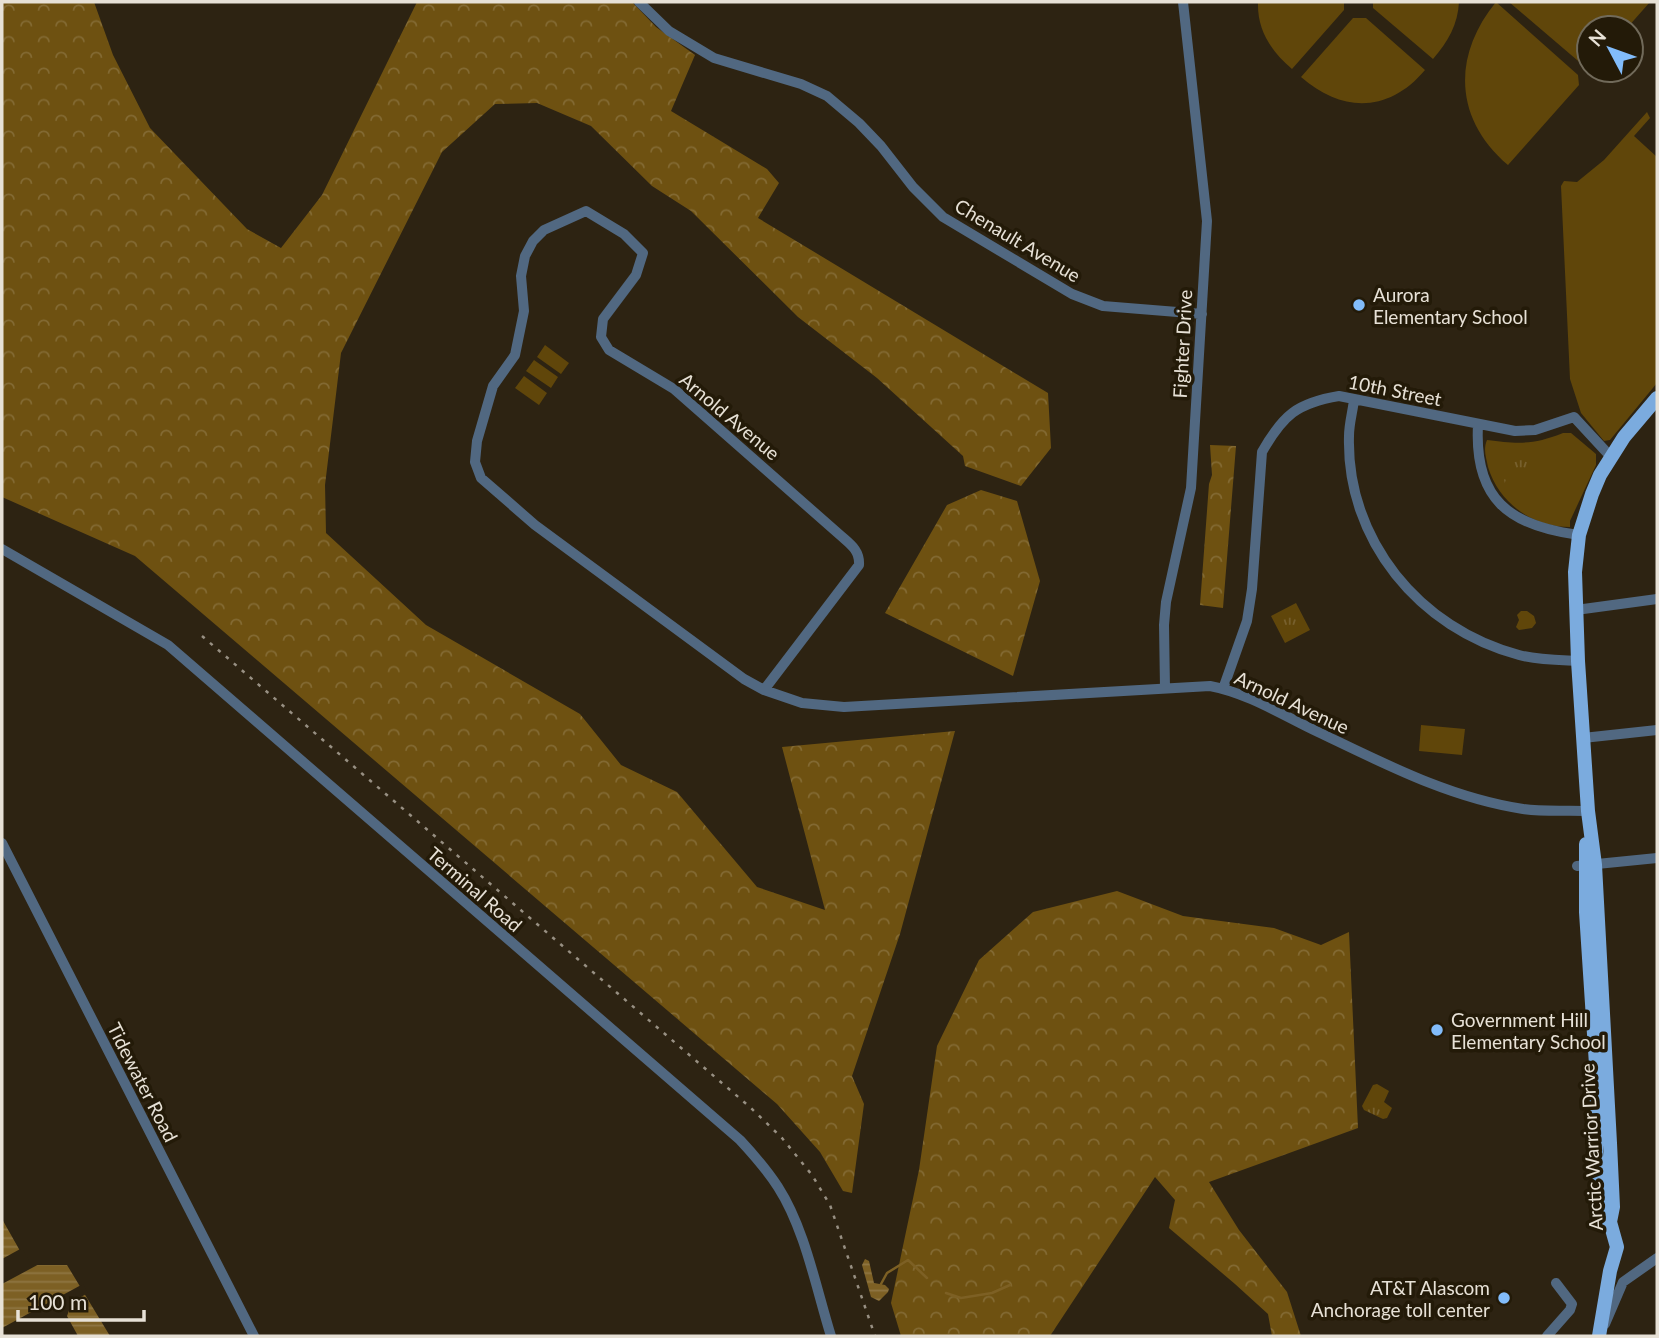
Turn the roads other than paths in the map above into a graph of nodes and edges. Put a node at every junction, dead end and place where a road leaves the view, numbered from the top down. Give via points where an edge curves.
1 (639, 2) edge
2 (1183, 2) edge
3 (1202, 314) junction
4 (1354, 398) junction
5 (1657, 398) edge
6 (1478, 425) junction
7 (1611, 457) junction
8 (1579, 535) junction
9 (2, 549) edge
10 (1657, 599) edge
11 (1576, 610) junction
12 (1578, 661) junction
13 (1166, 688) junction
14 (1223, 689) junction
15 (764, 690) junction
16 (1657, 730) edge
17 (1583, 738) junction
18 (1588, 811) junction
19 (2, 844) edge
20 (1657, 858) edge
21 (1585, 865) junction
22 (1657, 1258) edge
23 (1556, 1283) dead end
24 (254, 1336) edge
25 (831, 1336) edge
26 (1547, 1336) edge
27 (1600, 1336) edge

1 - 3 street, Chenault Avenue via 670,31 714,58 827,96 859,123 943,217 1063,289 1103,306
2 - 3 street, Fighter Drive via 1207,220
3 - 13 street, Fighter Drive via 1191,488 1166,602
4 - 6 street, 10th Street
4 - 12 street via 1349,435 1359,507 1385,562 1406,589 1430,612 1488,646 1522,656
4 - 14 street, 10th Street via 1326,398 1298,408 1272,433 1262,452 1247,621
5 - 7 main road, Arctic Warrior Drive
6 - 7 street, 10th Street via 1535,430 1574,417
6 - 8 street via 1479,464 1498,500 1530,525
7 - 8 main road, Arctic Warrior Drive via 1592,494
8 - 11 main road, Arctic Warrior Drive
9 - 25 street, Terminal Road via 168,645 740,1140 763,1164 796,1222
10 - 11 street
11 - 12 main road, Arctic Warrior Drive
12 - 17 main road, Arctic Warrior Drive
13 - 14 street, Arnold Avenue
13 - 15 street, Arnold Avenue via 844,706 802,704
14 - 18 street, Arnold Avenue via 1462,796 1525,810
15 - 15 street, Arnold Avenue via 535,524 481,478 475,462 493,386 514,355 524,311 521,276 525,256 544,230 586,211 624,234 643,253 636,275 603,319 601,337 609,350 674,389 859,556 859,565
16 - 17 street
17 - 18 main road, Arctic Warrior Drive
18 - 21 main road, Arctic Warrior Drive
19 - 24 street, Tidewater Road
20 - 21 street
21 - 27 main road, Arctic Warrior Drive via 1614,1207 1610,1222 1617,1247
22 - 27 street via 1623,1282
23 - 26 street via 1572,1304

